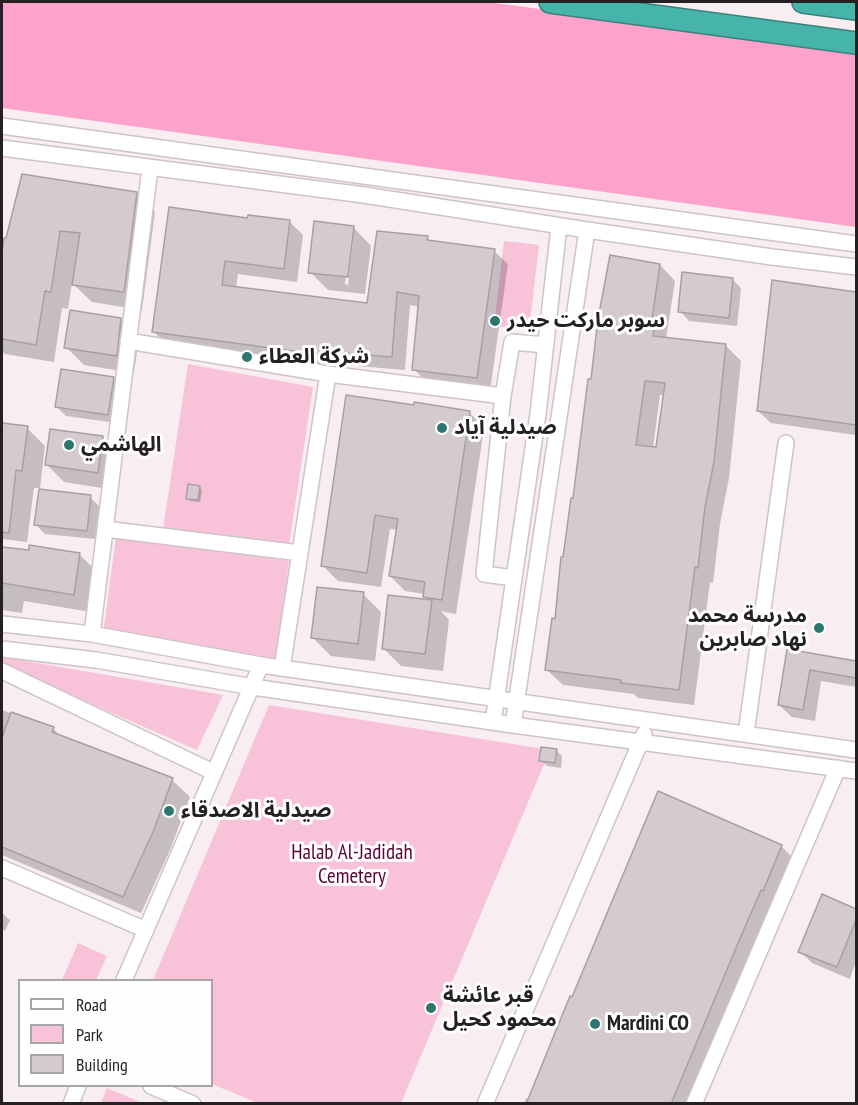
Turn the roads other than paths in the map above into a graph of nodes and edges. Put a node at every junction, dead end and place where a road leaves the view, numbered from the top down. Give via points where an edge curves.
1 (550, 2) edge
2 (803, 2) edge
3 (856, 9) edge
4 (856, 43) edge
5 (2, 126) edge
6 (2, 148) edge
7 (150, 168) junction
8 (559, 226) junction
9 (587, 230) junction
10 (856, 244) edge
11 (856, 267) edge
12 (128, 341) junction
13 (546, 345) junction
14 (328, 374) junction
15 (503, 396) junction
16 (538, 414) junction
17 (559, 417) junction
18 (786, 444) dead end
19 (105, 529) junction
20 (300, 553) junction
21 (514, 578) junction
22 (2, 624) edge
23 (92, 634) junction
24 (2, 649) edge
25 (261, 665) junction
26 (282, 668) junction
27 (2, 671) edge
28 (253, 687) junction
29 (496, 697) junction
30 (517, 700) junction
31 (651, 720) junction
32 (493, 722) junction
33 (513, 725) junction
34 (746, 734) junction
35 (640, 741) junction
36 (856, 750) edge
37 (838, 768) junction
38 (856, 771) edge
39 (213, 772) junction
40 (2, 868) edge
41 (146, 930) junction
42 (125, 979) edge
43 (78, 1087) edge
44 (153, 1087) edge
45 (71, 1104) edge
46 (194, 1104) edge
47 (485, 1104) edge
48 (694, 1104) edge

1 - 4 highway
2 - 3 highway
5 - 10 street
6 - 7 street
7 - 8 street via 364,195
7 - 12 street
8 - 9 street
8 - 13 street
9 - 11 street
9 - 17 street
12 - 14 street
12 - 19 street
13 - 15 street via 513,342
13 - 16 street
14 - 15 street
14 - 20 street
15 - 21 street via 484,574
16 - 17 street
16 - 21 street
17 - 30 street
18 - 34 street
19 - 20 street
19 - 23 street
20 - 26 street
21 - 29 street
22 - 23 street
23 - 25 street
24 - 28 street via 96,660
25 - 26 street
25 - 28 street
26 - 29 street
27 - 39 street
28 - 32 street
28 - 39 street
29 - 30 street
29 - 32 street
30 - 31 street
30 - 33 street
31 - 34 street
31 - 35 street
32 - 33 street
33 - 35 street
34 - 36 street
35 - 37 street
35 - 47 street
37 - 38 street
37 - 48 street
39 - 41 street
40 - 41 street
41 - 42 street
43 - 45 street
44 - 46 street

